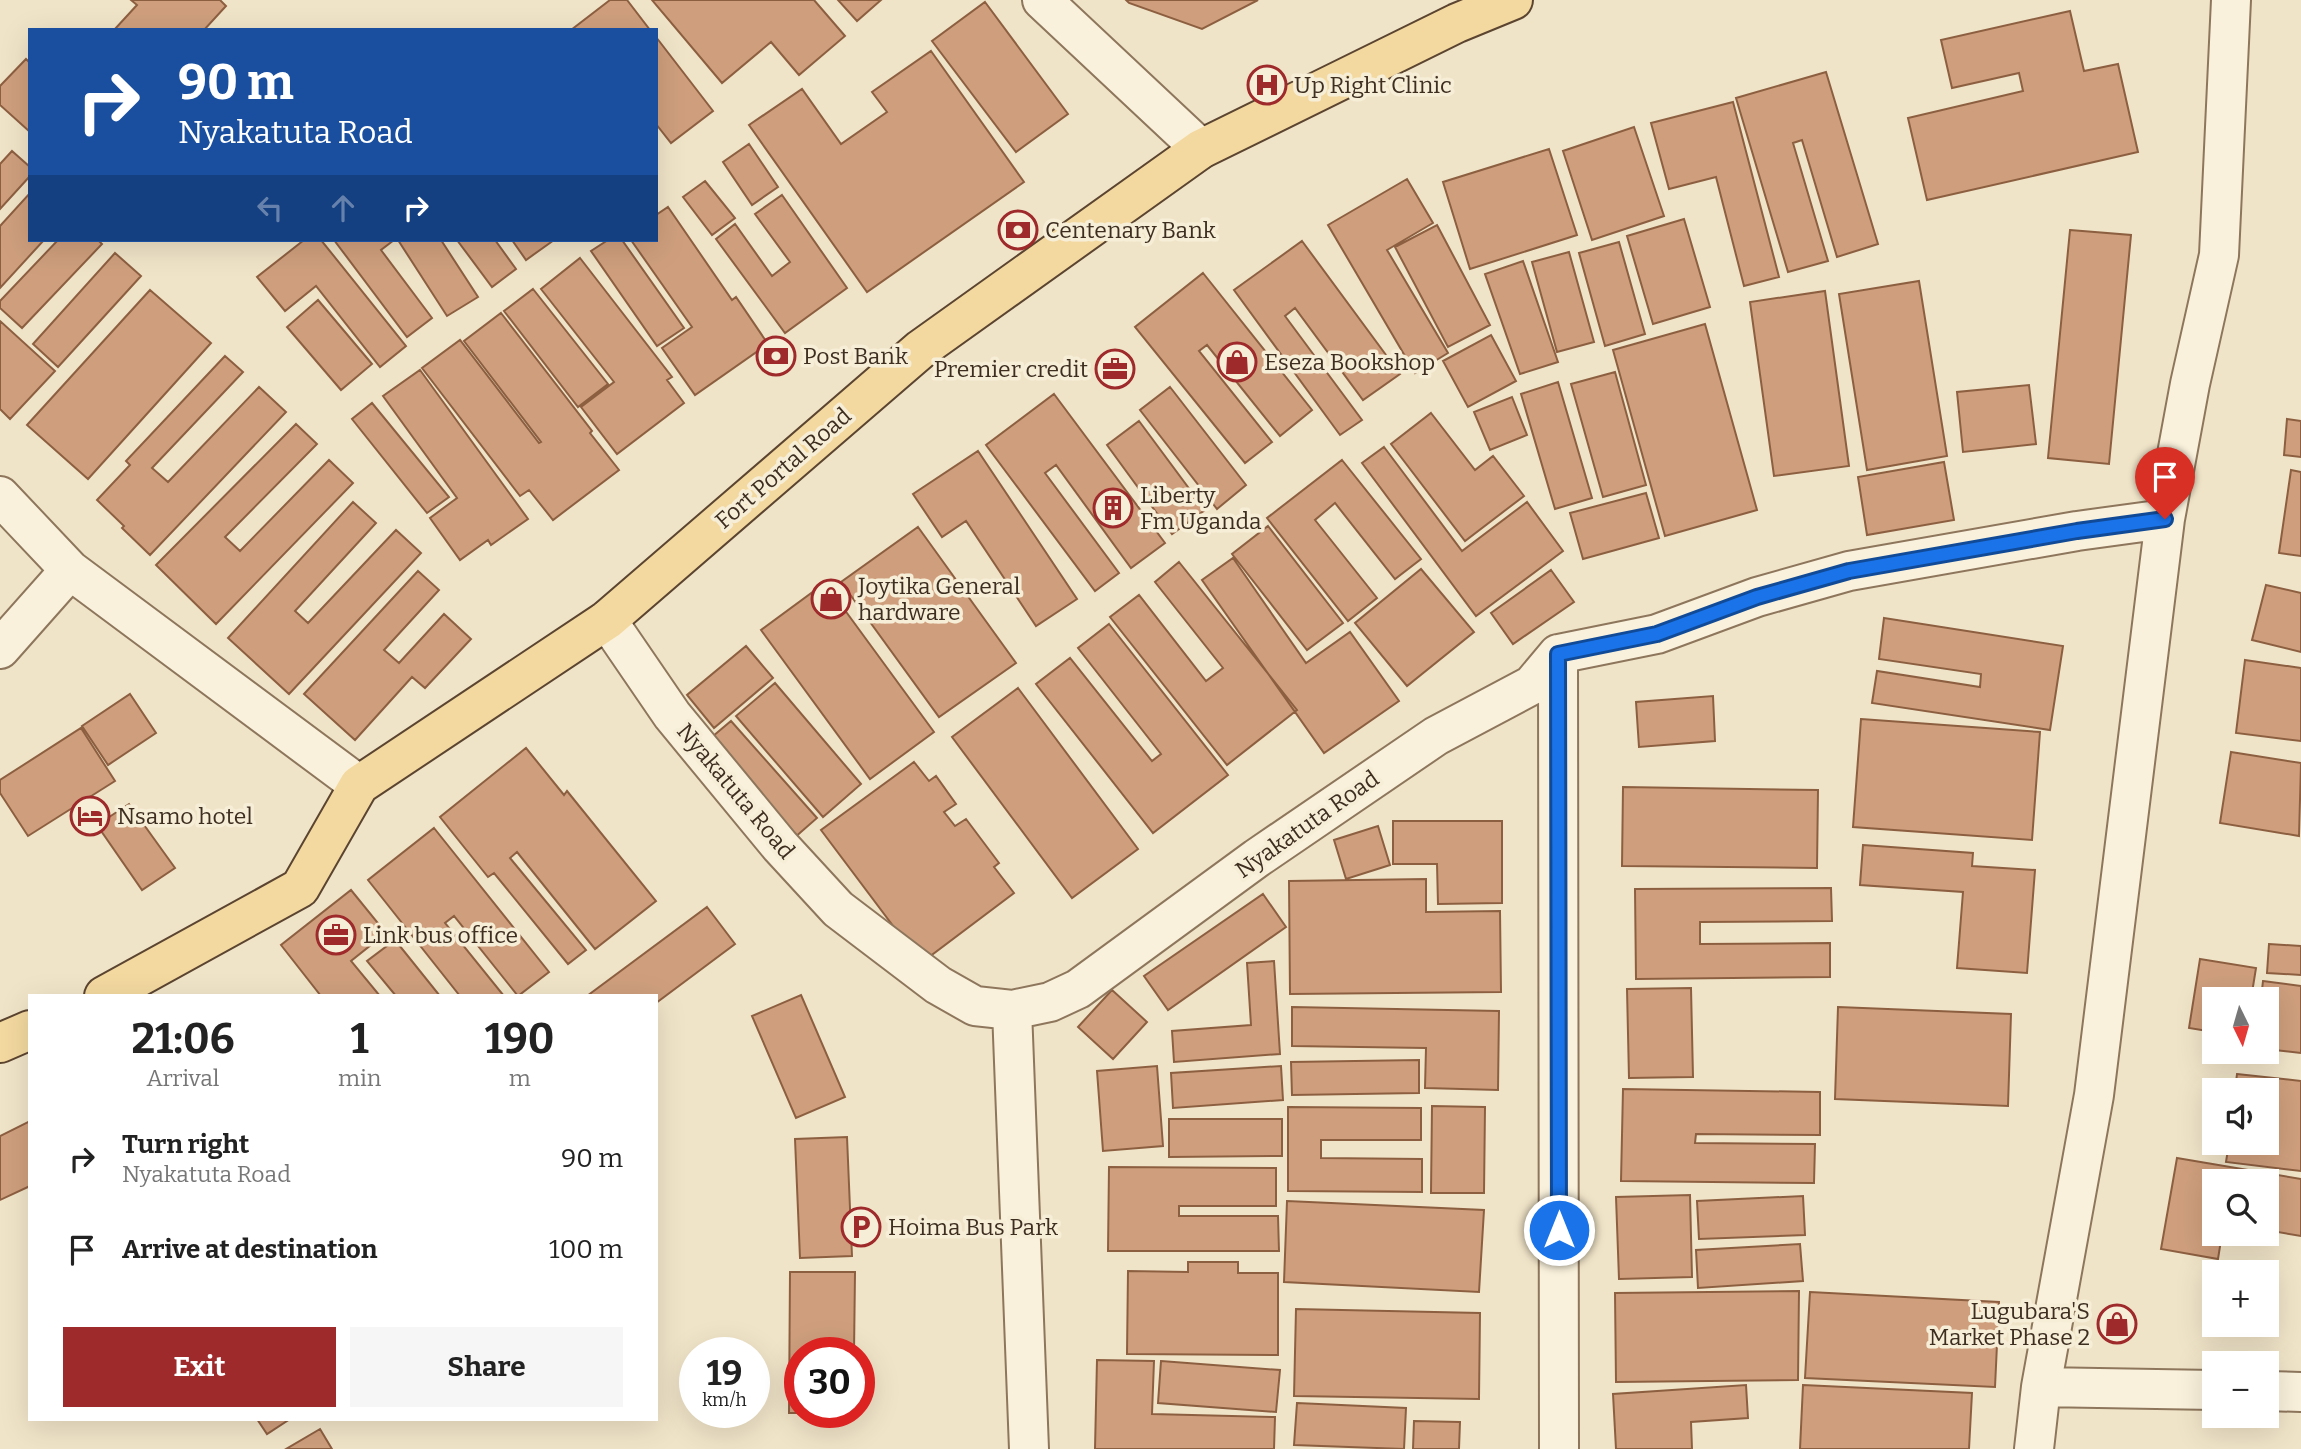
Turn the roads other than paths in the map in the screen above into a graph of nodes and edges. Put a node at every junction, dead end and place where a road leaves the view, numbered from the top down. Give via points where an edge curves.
1 (1042, 0) edge
2 (1513, 0) edge
3 (2231, 0) edge
4 (1201, 149) junction
5 (0, 496) edge
6 (2165, 519) junction
7 (70, 570) junction
8 (607, 620) junction
9 (0, 649) edge
10 (1558, 654) junction
11 (359, 785) junction
12 (108, 994) edge
13 (1012, 1010) junction
14 (28, 1031) edge
15 (0, 1043) edge
16 (2041, 1387) junction
17 (2202, 1390) edge
18 (2279, 1391) edge
19 (2301, 1392) edge
20 (1029, 1449) edge
21 (1559, 1449) edge
22 (2034, 1449) edge

1 - 4 street
2 - 4 main road, Fort Portal Road
3 - 6 street via 2219,256
4 - 8 main road, Fort Portal Road via 921,349
5 - 7 street
6 - 10 street via 1849,571 1757,597 1657,634
6 - 16 street via 2094,1095
7 - 9 street
7 - 11 street
8 - 11 main road, Fort Portal Road
8 - 13 street, Nyakatuta Road via 672,715 838,909 938,985 975,1006
10 - 13 street, Nyakatuta Road via 1532,685 1436,736 1256,858 1078,989 1050,1002
10 - 21 street
11 - 12 main road, Fort Portal Road via 300,888
13 - 20 street
14 - 15 main road
16 - 17 street
16 - 22 street
18 - 19 street

